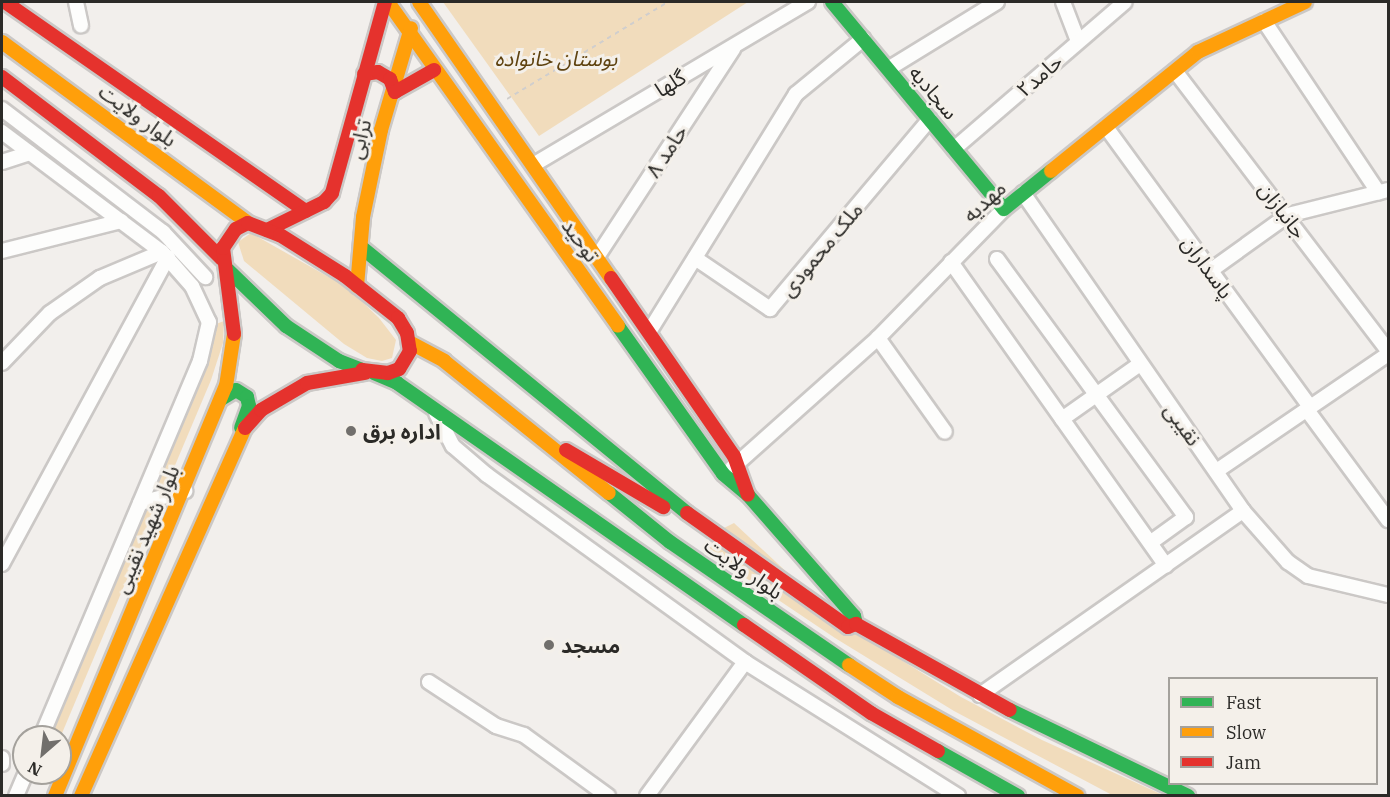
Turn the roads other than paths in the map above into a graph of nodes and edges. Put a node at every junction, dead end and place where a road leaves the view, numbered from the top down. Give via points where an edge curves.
1 (5, 2) edge
2 (76, 2) edge
3 (386, 2) edge
4 (808, 2) edge
5 (832, 2) edge
6 (997, 2) edge
7 (1064, 2) edge
8 (1125, 2) edge
9 (1305, 2) edge
10 (420, 4) edge
11 (1264, 21) junction
12 (81, 25) dead end
13 (408, 34) junction
14 (863, 39) junction
15 (1078, 40) junction
16 (2, 42) edge
17 (735, 45) junction
18 (888, 69) junction
19 (434, 70) junction
20 (1175, 71) junction
21 (364, 74) junction
22 (2, 77) edge
23 (14, 86) junction
24 (395, 92) junction
25 (2, 104) edge
26 (2, 109) edge
27 (930, 119) junction
28 (1106, 127) junction
29 (2, 132) edge
30 (954, 149) junction
31 (30, 153) junction
32 (2, 162) edge
33 (532, 165) junction
34 (1383, 191) edge
35 (1023, 193) junction
36 (1004, 209) junction
37 (306, 211) junction
38 (1288, 215) junction
39 (121, 221) junction
40 (248, 223) junction
41 (267, 230) junction
42 (361, 247) junction
43 (2, 251) edge
44 (165, 255) junction
45 (597, 257) junction
46 (694, 258) junction
47 (997, 259) dead end
48 (951, 262) junction
49 (225, 264) junction
50 (1210, 271) junction
51 (205, 277) junction
52 (192, 286) junction
53 (357, 286) junction
54 (649, 332) junction
55 (878, 338) junction
56 (410, 342) junction
57 (1389, 353) edge
58 (2, 363) edge
59 (1140, 364) junction
60 (372, 372) junction
61 (1097, 396) junction
62 (221, 399) junction
63 (1308, 408) junction
64 (434, 409) junction
65 (512, 419) junction
66 (1062, 419) junction
67 (945, 432) dead end
68 (239, 434) junction
69 (738, 463) junction
70 (1218, 470) junction
71 (723, 474) junction
72 (185, 491) junction
73 (748, 495) junction
74 (141, 503) junction
75 (1243, 511) junction
76 (1389, 520) edge
77 (717, 538) junction
78 (1150, 543) junction
79 (2, 564) edge
80 (1166, 566) junction
81 (1389, 595) edge
82 (856, 624) junction
83 (745, 662) junction
84 (429, 682) dead end
85 (980, 695) junction
86 (46, 725) edge
87 (2, 758) edge
88 (2, 764) edge
89 (55, 795) edge
90 (81, 795) edge
91 (608, 795) edge
92 (647, 795) edge
93 (958, 795) edge
94 (1018, 795) edge
95 (1077, 795) edge
96 (1188, 795) edge

1 - 37 main road
2 - 12 street
3 - 13 main road, توحید
3 - 21 main road, ترابی
4 - 17 street, گلها
5 - 14 main road, سجادیه
6 - 18 street
7 - 15 street
8 - 15 street, حامد۲
9 - 11 main road, مهدیه
10 - 13 main road, ترابی
10 - 33 main road, توحید
11 - 20 main road, مهدیه via 1198,52
11 - 34 street
13 - 19 main road, توحید
13 - 24 main road, ترابی
14 - 18 main road, سجادیه
14 - 46 street via 796,94
15 - 30 street, حامد۲
16 - 40 main road, بلوار ولایت
17 - 33 street, گلها
17 - 45 street, حامد ۸
18 - 27 main road, سجادیه
19 - 24 main road
19 - 71 main road, توحید
20 - 28 main road, مهدیه
20 - 38 street, جانبازان
21 - 24 main road via 378,72 390,79
21 - 37 main road, ترابی via 332,193
22 - 23 main road
23 - 25 street
23 - 49 main road via 159,196
24 - 42 main road, ترابی via 381,130
26 - 51 street via 163,232
27 - 30 main road, سجادیه
27 - 46 street, ملک محمودی via 770,309
28 - 35 main road, مهدیه
28 - 50 street, پاسداران
29 - 31 street
30 - 36 main road, سجادیه
31 - 32 street
31 - 39 street
33 - 45 main road, توحید
34 - 38 street
35 - 36 main road, مهدیه
35 - 59 street, نقیبی
36 - 48 street, مهدیه
37 - 41 main road, ترابی
38 - 50 street
38 - 57 street, جانبازان
39 - 43 street
39 - 44 street
40 - 41 main road, بلوار ولایت
40 - 49 main road via 228,238
41 - 53 main road, بلوار ولایت via 316,256
42 - 53 main road, ترابی
42 - 77 main road
44 - 52 street
44 - 58 street via 100,279 50,313
44 - 79 street
45 - 54 main road, توحید
46 - 54 street
47 - 61 street
48 - 55 street, مهدیه
48 - 66 street
49 - 51 street
49 - 60 main road via 269,312 304,340 339,361
49 - 62 main road, بلوار شهید نقیبی via 234,326 233,359
50 - 63 street, پاسداران
51 - 52 street
52 - 74 street via 208,322 200,361
53 - 56 main road, بلوار ولایت via 398,318
54 - 69 main road, توحید
55 - 67 street
55 - 69 street, مهدیه
56 - 60 main road via 410,351 399,369
56 - 65 main road, بلوار ولایت via 444,362
57 - 63 street
59 - 61 street
59 - 70 street, نقیبی
60 - 64 main road
60 - 68 main road via 298,388 261,410
61 - 66 street
61 - 78 street via 1186,517
62 - 68 main road via 236,390 247,397 249,406
62 - 72 main road, بلوار شهید نقیبی
63 - 70 street
63 - 76 street, پاسداران
64 - 83 street via 453,446 487,475
64 - 94 main road via 871,713
65 - 77 main road
65 - 95 main road, بلوار ولایت via 670,542 784,622 898,697
66 - 78 street
68 - 90 main road
69 - 71 street, مهدیه
69 - 73 main road, توحید
70 - 75 street, نقیبی
71 - 73 main road, توحید
72 - 74 street
72 - 89 main road, بلوار شهید نقیبی
73 - 82 main road, توحید via 854,616
74 - 86 street
75 - 80 street
75 - 81 street, نقیبی via 1288,562 1308,576
77 - 82 main road via 848,627
78 - 80 street
80 - 85 street
82 - 85 main road
83 - 92 street
83 - 93 street
84 - 91 street via 496,726 524,735
85 - 96 main road
87 - 88 street

